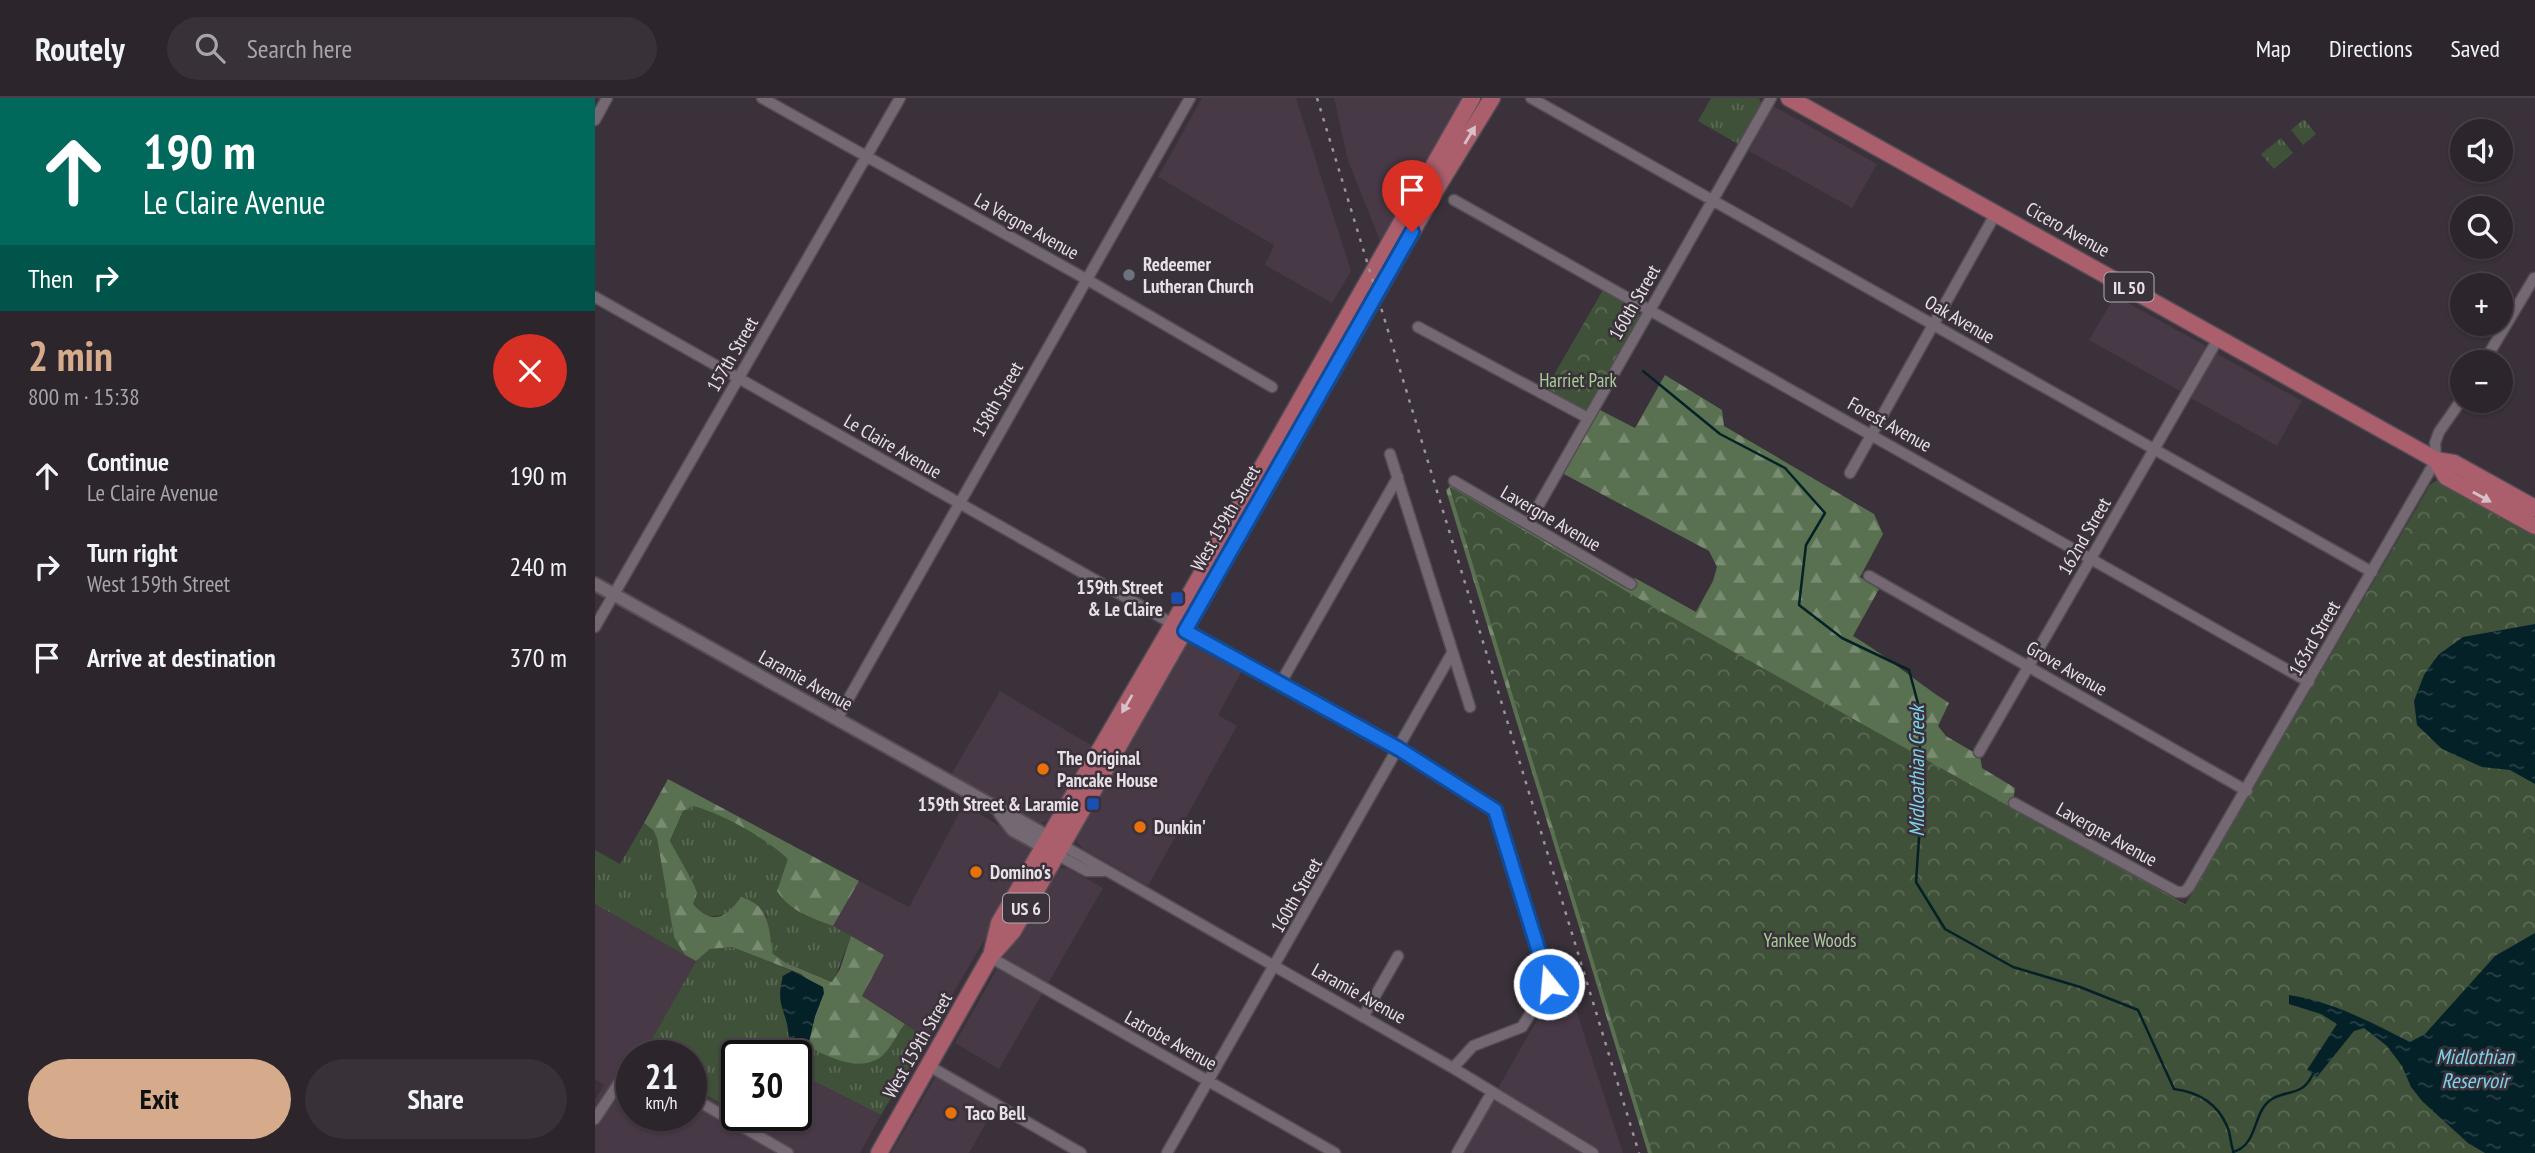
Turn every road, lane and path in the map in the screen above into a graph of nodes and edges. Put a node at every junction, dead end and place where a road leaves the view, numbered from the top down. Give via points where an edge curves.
1 (607, 98) edge
2 (762, 98) edge
3 (900, 98) edge
4 (1190, 98) edge
5 (1472, 98) edge
6 (1492, 98) edge
7 (1531, 98) edge
8 (1771, 98) edge
9 (1789, 98) edge
10 (595, 120) edge
11 (866, 157) junction
12 (1454, 200) dead end
13 (1713, 200) junction
14 (1996, 213) junction
15 (2534, 278) edge
16 (1086, 279) junction
17 (595, 297) edge
18 (1651, 309) junction
19 (1933, 324) junction
20 (1418, 327) dead end
21 (2219, 337) junction
22 (2491, 350) edge
23 (738, 378) junction
24 (1272, 387) dead end
25 (2452, 413) edge
26 (1588, 418) junction
27 (1872, 434) junction
28 (2154, 449) junction
29 (1390, 454) dead end
30 (2436, 460) junction
31 (1850, 473) dead end
32 (1398, 477) junction
33 (1454, 481) dead end
34 (958, 503) junction
35 (2535, 508) edge
36 (1528, 524) junction
37 (2535, 526) edge
38 (2091, 558) junction
39 (2372, 572) junction
40 (1869, 576) dead end
41 (595, 584) edge
42 (1631, 584) dead end
43 (614, 595) junction
44 (595, 627) edge
45 (1179, 628) junction
46 (1453, 653) junction
47 (2029, 666) junction
48 (2309, 682) junction
49 (1280, 684) junction
50 (1470, 707) dead end
51 (837, 719) junction
52 (1399, 749) junction
53 (1979, 752) dead end
54 (2247, 791) junction
55 (2014, 803) dead end
56 (1052, 846) junction
57 (2184, 892) joint
58 (1398, 956) dead end
59 (990, 957) junction
60 (1275, 968) junction
61 (1363, 1017) junction
62 (929, 1066) junction
63 (1453, 1068) junction
64 (1210, 1082) junction
65 (616, 1087) edge
66 (1492, 1093) junction
67 (707, 1106) edge
68 (595, 1119) edge
69 (787, 1153) edge
70 (879, 1153) edge
71 (1081, 1153) edge
72 (1167, 1153) edge
73 (1335, 1153) edge
74 (1457, 1153) edge
75 (1593, 1153) edge

1 - 10 street
2 - 11 street, La Vergne Avenue
3 - 11 street, 157th Street
4 - 16 street, 158th Street
5 - 45 main road, West 159th Street / US 6
45 -> 6 main road, West 159th Street / US 6
7 - 13 street, Oak Avenue
8 - 13 street, 160th Street
9 - 14 main road, Cicero Avenue / IL 50
11 - 16 street, La Vergne Avenue
11 - 23 street, 157th Street
12 - 18 street, Forest Avenue
13 - 18 street, 160th Street
13 - 19 street, Oak Avenue
14 - 19 street
14 - 21 main road, Cicero Avenue / IL 50
15 - 22 street
16 - 24 street, La Vergne Avenue
16 - 34 street, 158th Street
17 - 23 street, Le Claire Avenue
18 - 26 street, 160th Street
18 - 27 street, Forest Avenue
19 - 27 street
19 - 28 street, Oak Avenue
20 - 26 street
21 - 28 street, 162nd Street
21 - 30 main road, Cicero Avenue / IL 50
23 - 34 street, Le Claire Avenue
23 - 43 street, 157th Street
25 - 30 street, 163rd Street via 2435,443
26 - 36 street, 160th Street
27 - 31 street
27 - 38 street, Forest Avenue
28 - 38 street, 162nd Street
28 - 39 street, Oak Avenue
29 - 32 street
30 - 35 main road, Cicero Avenue / IL 50 via 2455,463
30 -> 37 main road, Cicero Avenue / IL 50 via 2446,477
30 - 39 street, 163rd Street
32 - 46 street
32 - 49 street
33 - 36 street, Lavergne Avenue
34 - 45 street, Le Claire Avenue
34 - 51 street, 158th Street
36 - 42 street, Lavergne Avenue
38 - 47 street, 162nd Street
38 - 48 street, Forest Avenue
39 - 48 street, 163rd Street
40 - 47 street, Grove Avenue
41 - 43 street, Laramie Avenue
43 - 44 street, 157th Street
43 - 51 street, Laramie Avenue
45 - 49 street, Le Claire Avenue
45 - 56 main road, West 159th Street / US 6
46 - 50 street
46 - 52 street, 160th Street
47 - 53 street, 162nd Street
47 - 54 street, Grove Avenue
48 - 54 street, 163rd Street
49 - 52 street, Le Claire Avenue
51 - 56 street, Laramie Avenue
52 - 60 street, 160th Street
52 - 63 street, Le Claire Avenue via 1495,810 1549,984 1522,1027 1473,1046
54 - 57 street, 163rd Street
55 - 57 street, Lavergne Avenue
56 - 59 main road, West 159th Street / US 6 via 999,923
56 - 60 street, Laramie Avenue via 1105,871
58 - 61 street
59 - 62 main road, West 159th Street / US 6
59 - 64 street, Latrobe Avenue
60 - 61 street, Laramie Avenue
60 - 64 street, 160th Street
61 - 63 street, Laramie Avenue
62 - 70 main road, West 159th Street / US 6
62 - 71 street
63 - 66 street, Laramie Avenue
64 - 72 street, 160th Street
64 - 73 street, Latrobe Avenue
65 - 68 street
66 - 74 street
66 - 75 street, Laramie Avenue
67 - 69 street

